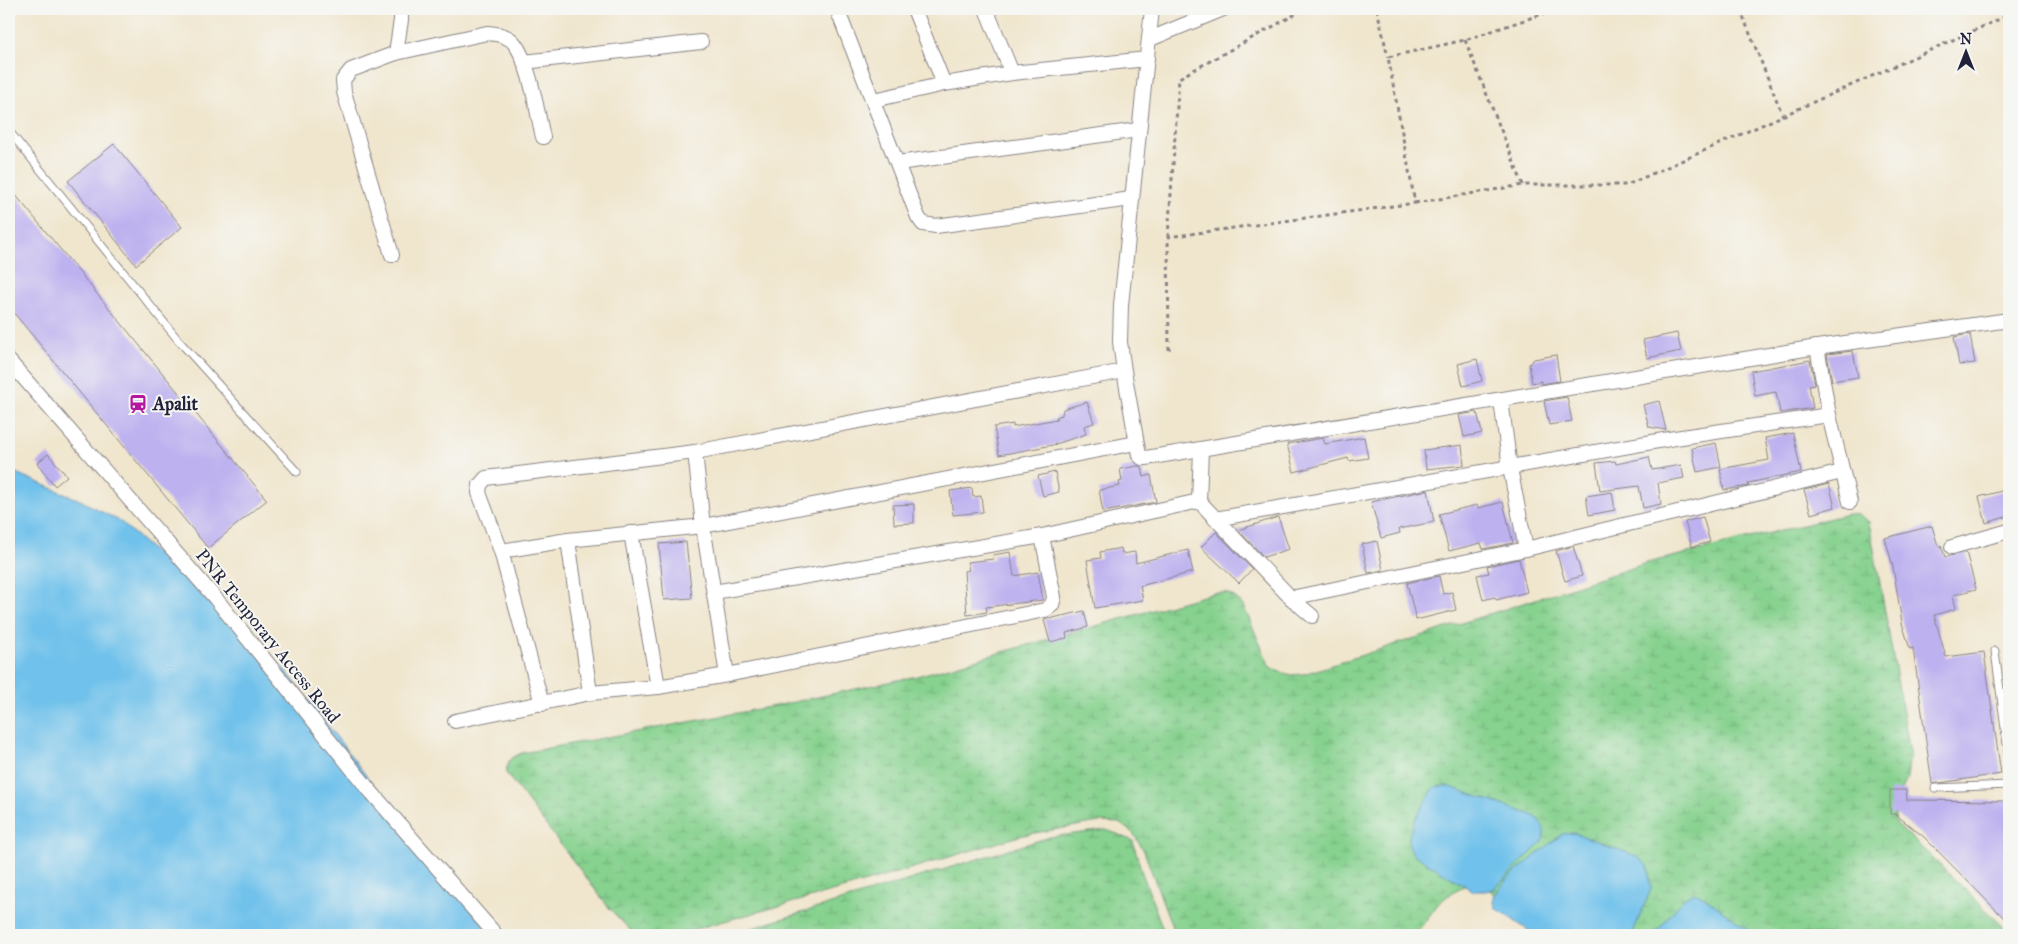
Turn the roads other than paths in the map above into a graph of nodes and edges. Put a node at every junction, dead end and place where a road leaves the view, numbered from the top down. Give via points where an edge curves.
1 (401, 9) edge
2 (838, 9) edge
3 (914, 9) edge
4 (986, 9) edge
5 (1152, 9) edge
6 (1223, 9) edge
7 (1150, 39) junction
8 (701, 42) dead end
9 (396, 53) junction
10 (1147, 58) junction
11 (524, 62) junction
12 (1012, 73) junction
13 (944, 84) junction
14 (874, 100) junction
15 (1138, 130) junction
16 (9, 131) edge
17 (543, 137) dead end
18 (898, 163) junction
19 (1131, 199) junction
20 (392, 255) dead end
21 (2009, 320) edge
22 (1817, 346) junction
23 (9, 361) edge
24 (1124, 371) junction
25 (1501, 400) junction
26 (1829, 415) junction
27 (1136, 443) junction
28 (1201, 450) junction
29 (696, 452) junction
30 (1510, 468) junction
31 (297, 472) dead end
32 (1842, 472) junction
33 (1199, 501) junction
34 (1850, 502) dead end
35 (1215, 519) junction
36 (704, 526) junction
37 (2009, 531) edge
38 (631, 533) junction
39 (1042, 536) junction
40 (568, 540) junction
41 (1952, 547) dead end
42 (1526, 549) junction
43 (501, 551) junction
44 (714, 592) junction
45 (1291, 598) junction
46 (1312, 616) dead end
47 (1995, 651) dead end
48 (727, 675) junction
49 (658, 687) junction
50 (590, 693) junction
51 (542, 704) junction
52 (455, 721) dead end
53 (2009, 759) edge
54 (2009, 786) edge
55 (1935, 788) dead end
56 (496, 935) edge

1 - 9 street
2 - 14 street
3 - 13 street
4 - 12 street
5 - 7 street
6 - 7 street
7 - 10 street
8 - 11 street
9 - 11 street via 487,34 502,35 514,43
9 - 20 street via 351,70 343,80
10 - 12 street
10 - 15 street
11 - 17 street
12 - 13 street
13 - 14 street
14 - 18 street
15 - 18 street
15 - 19 street
16 - 31 lane via 179,341
18 - 19 street via 918,217 924,224 936,226
19 - 24 street via 1121,305 1120,342
21 - 22 street
22 - 25 street
22 - 26 street
23 - 56 street, PNR Temporary Access Road via 216,599 366,786
24 - 27 street
24 - 29 street
25 - 28 street
25 - 30 street
26 - 30 street via 1675,438
26 - 32 street
27 - 28 street via 1142,458
27 - 36 street
28 - 33 street
29 - 36 street
29 - 43 street via 486,478 479,493
30 - 35 street
30 - 42 street
32 - 34 street
32 - 42 street
33 - 35 street
33 - 39 street
35 - 45 street
36 - 38 street
36 - 44 street
37 - 41 street
38 - 40 street
38 - 49 street
39 - 44 street
39 - 48 street via 1054,597 1052,605 1045,610
40 - 43 street
40 - 50 street
42 - 45 street
43 - 51 street
44 - 48 street
45 - 46 street
47 - 53 lane
48 - 49 street
49 - 50 street
50 - 51 street
51 - 52 street
54 - 55 lane

